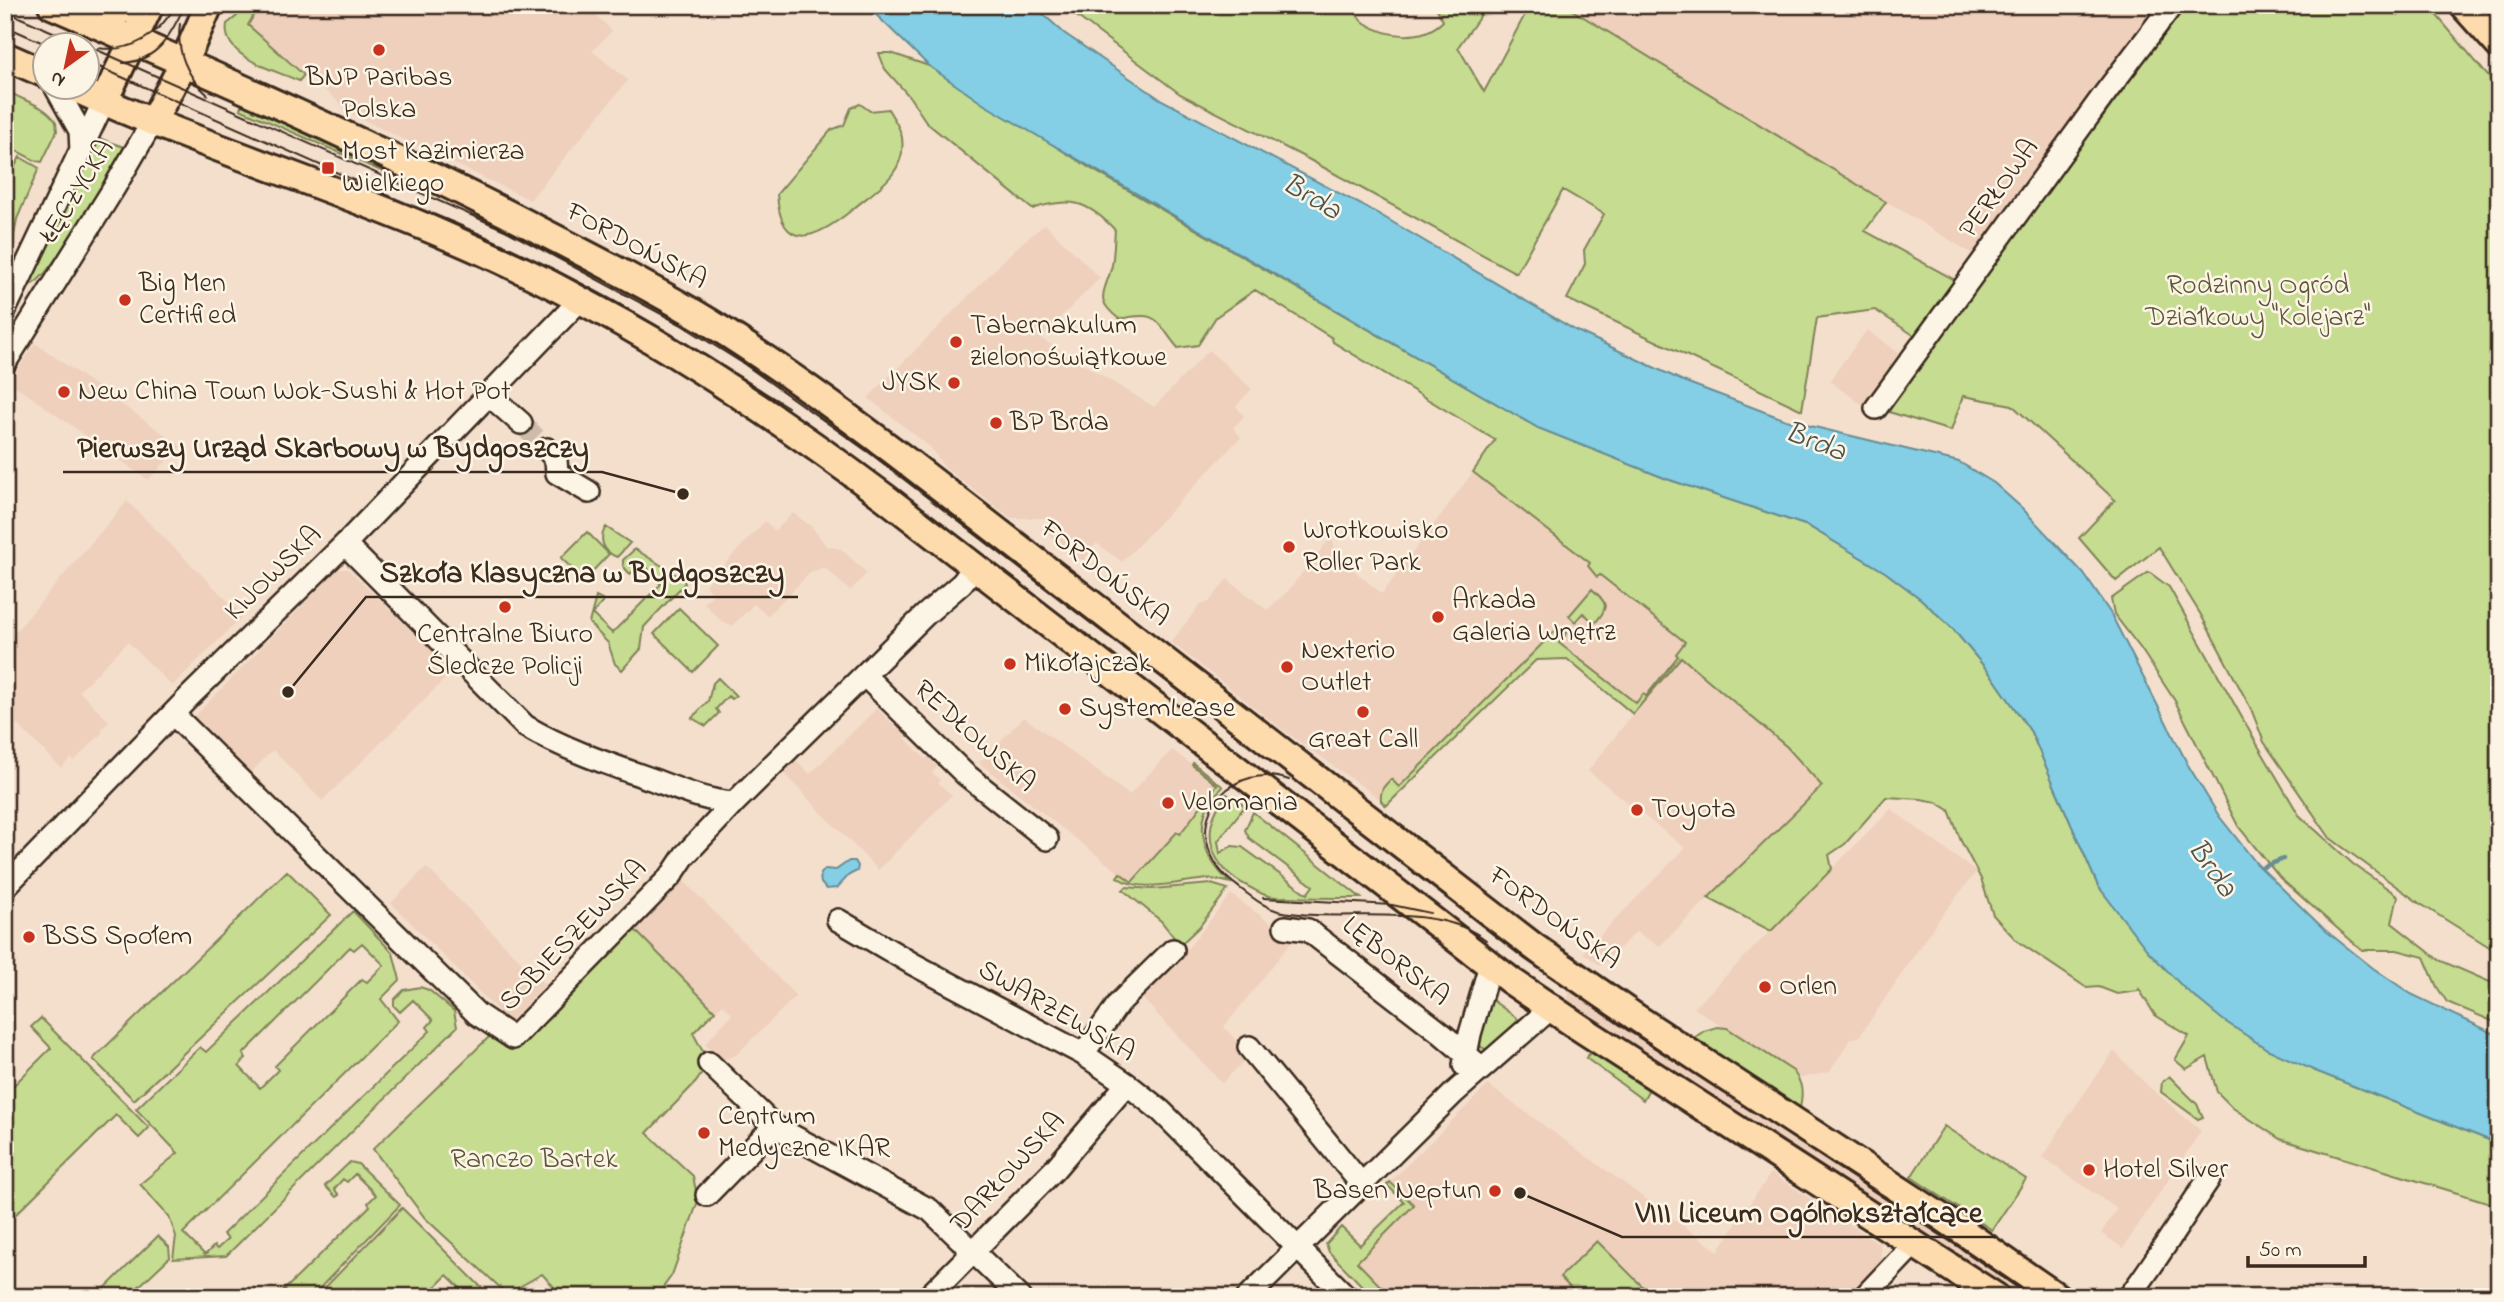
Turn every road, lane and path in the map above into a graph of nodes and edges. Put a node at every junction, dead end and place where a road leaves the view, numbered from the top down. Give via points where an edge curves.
1 (52, 5) edge
2 (133, 5) edge
3 (150, 5) edge
4 (2172, 5) edge
5 (2463, 5) edge
6 (206, 14) edge
7 (86, 20) junction
8 (133, 41) junction
9 (2499, 45) edge
10 (5, 56) edge
11 (184, 62) junction
12 (32, 68) edge
13 (243, 88) junction
14 (64, 102) edge
15 (104, 102) junction
16 (153, 121) junction
17 (81, 151) junction
18 (581, 299) junction
19 (5, 310) edge
20 (5, 363) edge
21 (489, 395) junction
22 (1876, 408) dead end
23 (521, 423) tunnel mouth
24 (547, 449) tunnel mouth
25 (589, 492) dead end
26 (345, 544) junction
27 (974, 567) junction
28 (864, 675) junction
29 (173, 714) junction
30 (734, 803) junction
31 (1047, 839) dead end
32 (5, 887) edge
33 (838, 920) dead end
34 (1284, 927) dead end
35 (1538, 949) junction
36 (1173, 950) dead end
37 (1490, 965) junction
38 (1551, 1008) junction
39 (1249, 1047) dead end
40 (1083, 1054) junction
41 (1474, 1061) junction
42 (709, 1063) dead end
43 (1127, 1084) junction
44 (774, 1126) junction
45 (2209, 1179) dead end
46 (1363, 1183) junction
47 (707, 1195) dead end
48 (1914, 1243) junction
49 (1298, 1247) junction
50 (975, 1251) junction
51 (929, 1297) edge
52 (1020, 1297) edge
53 (1248, 1297) edge
54 (1347, 1297) edge
55 (1864, 1297) edge
56 (1996, 1297) edge
57 (2057, 1297) edge
58 (2129, 1297) edge

1 - 7 main road, FORDOŃSKA
2 - 7 main road
3 - 8 main road
4 - 22 street, PERŁOWA
5 - 9 main road
6 - 11 main road
6 - 13 main road via 209,50
7 - 8 main road, FORDOŃSKA
8 - 11 main road, FORDOŃSKA
8 - 15 main road
10 - 12 main road
11 - 13 main road, FORDOŃSKA
11 - 16 main road
13 - 35 main road, FORDOŃSKA via 497,208 667,297 747,346 866,430
14 - 17 street via 80,131
15 - 16 main road
15 - 17 street, ŁĘCZYCKA
16 - 18 main road via 451,238
16 - 20 street, ŁĘCZYCKA
17 - 19 street, ŁĘCZYCKA
18 - 21 street, KIJOWSKA
18 - 27 main road via 720,380 797,432
21 - 23 street
21 - 26 street, KIJOWSKA
24 - 25 street via 556,460 557,473
26 - 29 street, KIJOWSKA
26 - 30 street via 525,726 552,742 635,773 714,802
27 - 28 street, SOBIESZEWSKA
27 - 37 main road
28 - 30 street, SOBIESZEWSKA
28 - 31 street, REDŁOWSKA via 965,774
29 - 30 street, SOBIESZEWSKA via 477,1014 513,1038 671,876
29 - 32 street, KIJOWSKA
33 - 40 street, SWARZEWSKA
34 - 41 street, LĘBORSKA via 1308,930
35 - 37 main road via 1505,954
35 - 38 main road via 1561,972 1562,985
35 - 57 main road, FORDOŃSKA
36 - 40 street via 1119,1003
37 - 38 main road
37 - 41 street via 1482,986
38 - 41 street
38 - 48 main road
39 - 46 street
40 - 43 street, SWARZEWSKA
41 - 46 street via 1460,1088
42 - 44 street
43 - 49 street, SWARZEWSKA via 1161,1111
43 - 50 street, DARŁOWSKA via 1053,1171
44 - 47 street
44 - 50 street via 930,1210
45 - 58 street
46 - 49 street
48 - 55 street
48 - 56 main road
49 - 53 street
49 - 54 street, SWARZEWSKA
50 - 51 street, DARŁOWSKA
50 - 52 street

